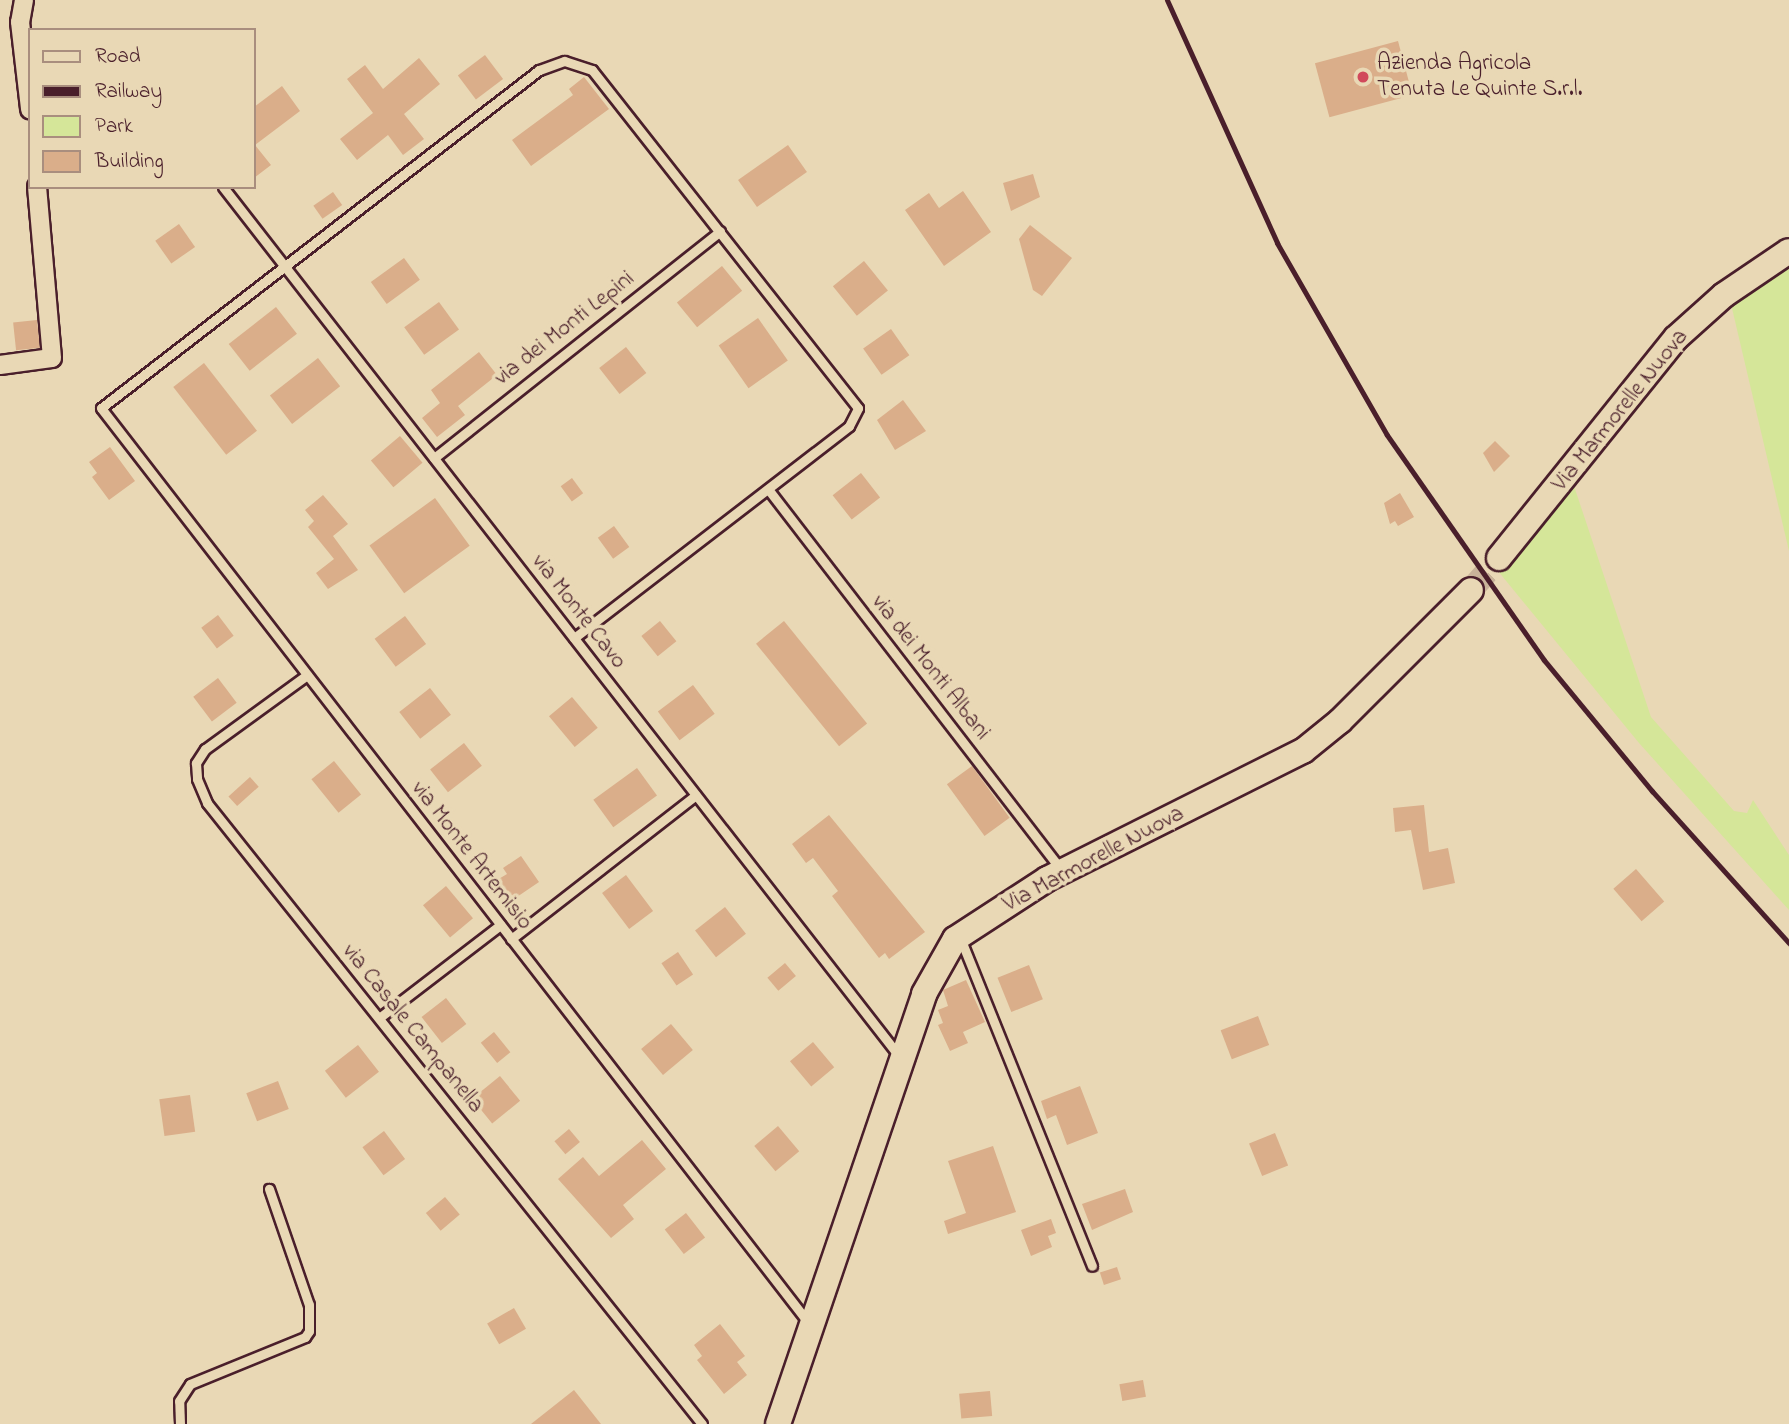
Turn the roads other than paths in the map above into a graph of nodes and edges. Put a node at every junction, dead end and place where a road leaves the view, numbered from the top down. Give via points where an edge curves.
1 (24, 0) edge
2 (28, 92) edge
3 (37, 189) edge
4 (225, 189) edge
5 (720, 231) junction
6 (1789, 251) edge
7 (285, 268) junction
8 (0, 365) edge
9 (434, 458) junction
10 (768, 489) junction
11 (1499, 558) tunnel mouth
12 (1471, 590) tunnel mouth
13 (574, 638) junction
14 (307, 675) junction
15 (696, 795) junction
16 (1062, 871) junction
17 (500, 925) junction
18 (959, 936) junction
19 (511, 939) junction
20 (379, 1018) junction
21 (902, 1060) junction
22 (269, 1189) dead end
23 (1092, 1266) dead end
24 (811, 1326) junction
25 (180, 1424) edge
26 (702, 1424) edge
27 (778, 1424) edge

1 - 2 street via 20,22
3 - 8 street via 52,358
4 - 7 lane, via Monte Cavo
5 - 7 lane via 592,70 564,61 539,70
5 - 9 lane, via dei Monti Lepini
5 - 10 lane via 859,408 849,426
6 - 11 street, Via Marmorelle Nuova via 1724,295 1676,338
7 - 9 lane, via Monte Cavo
7 - 14 lane, via Monte Artemisio via 100,408
9 - 13 lane, via Monte Cavo
10 - 13 lane
10 - 16 lane, via dei Monti Albani
12 - 16 street, Via Marmorelle Nuova via 1340,721 1303,751
13 - 15 lane, via Monte Cavo
14 - 17 lane, via Monte Artemisio
14 - 20 lane, via Casale Campanella via 205,749 196,763 197,779 207,803
15 - 19 lane
15 - 21 lane, via Monte Cavo
16 - 18 street, Via Marmorelle Nuova
17 - 19 lane, via Monte Artemisio
17 - 20 lane
18 - 21 street, Via Marmorelle Nuova via 934,969
18 - 23 lane
19 - 24 lane, via Monte Artemisio
20 - 26 lane, via Casale Campanella
21 - 24 street, Via Marmorelle Nuova
22 - 25 lane via 309,1305 309,1331 305,1337 191,1384 179,1401
24 - 27 street, Via Marmorelle Nuova

